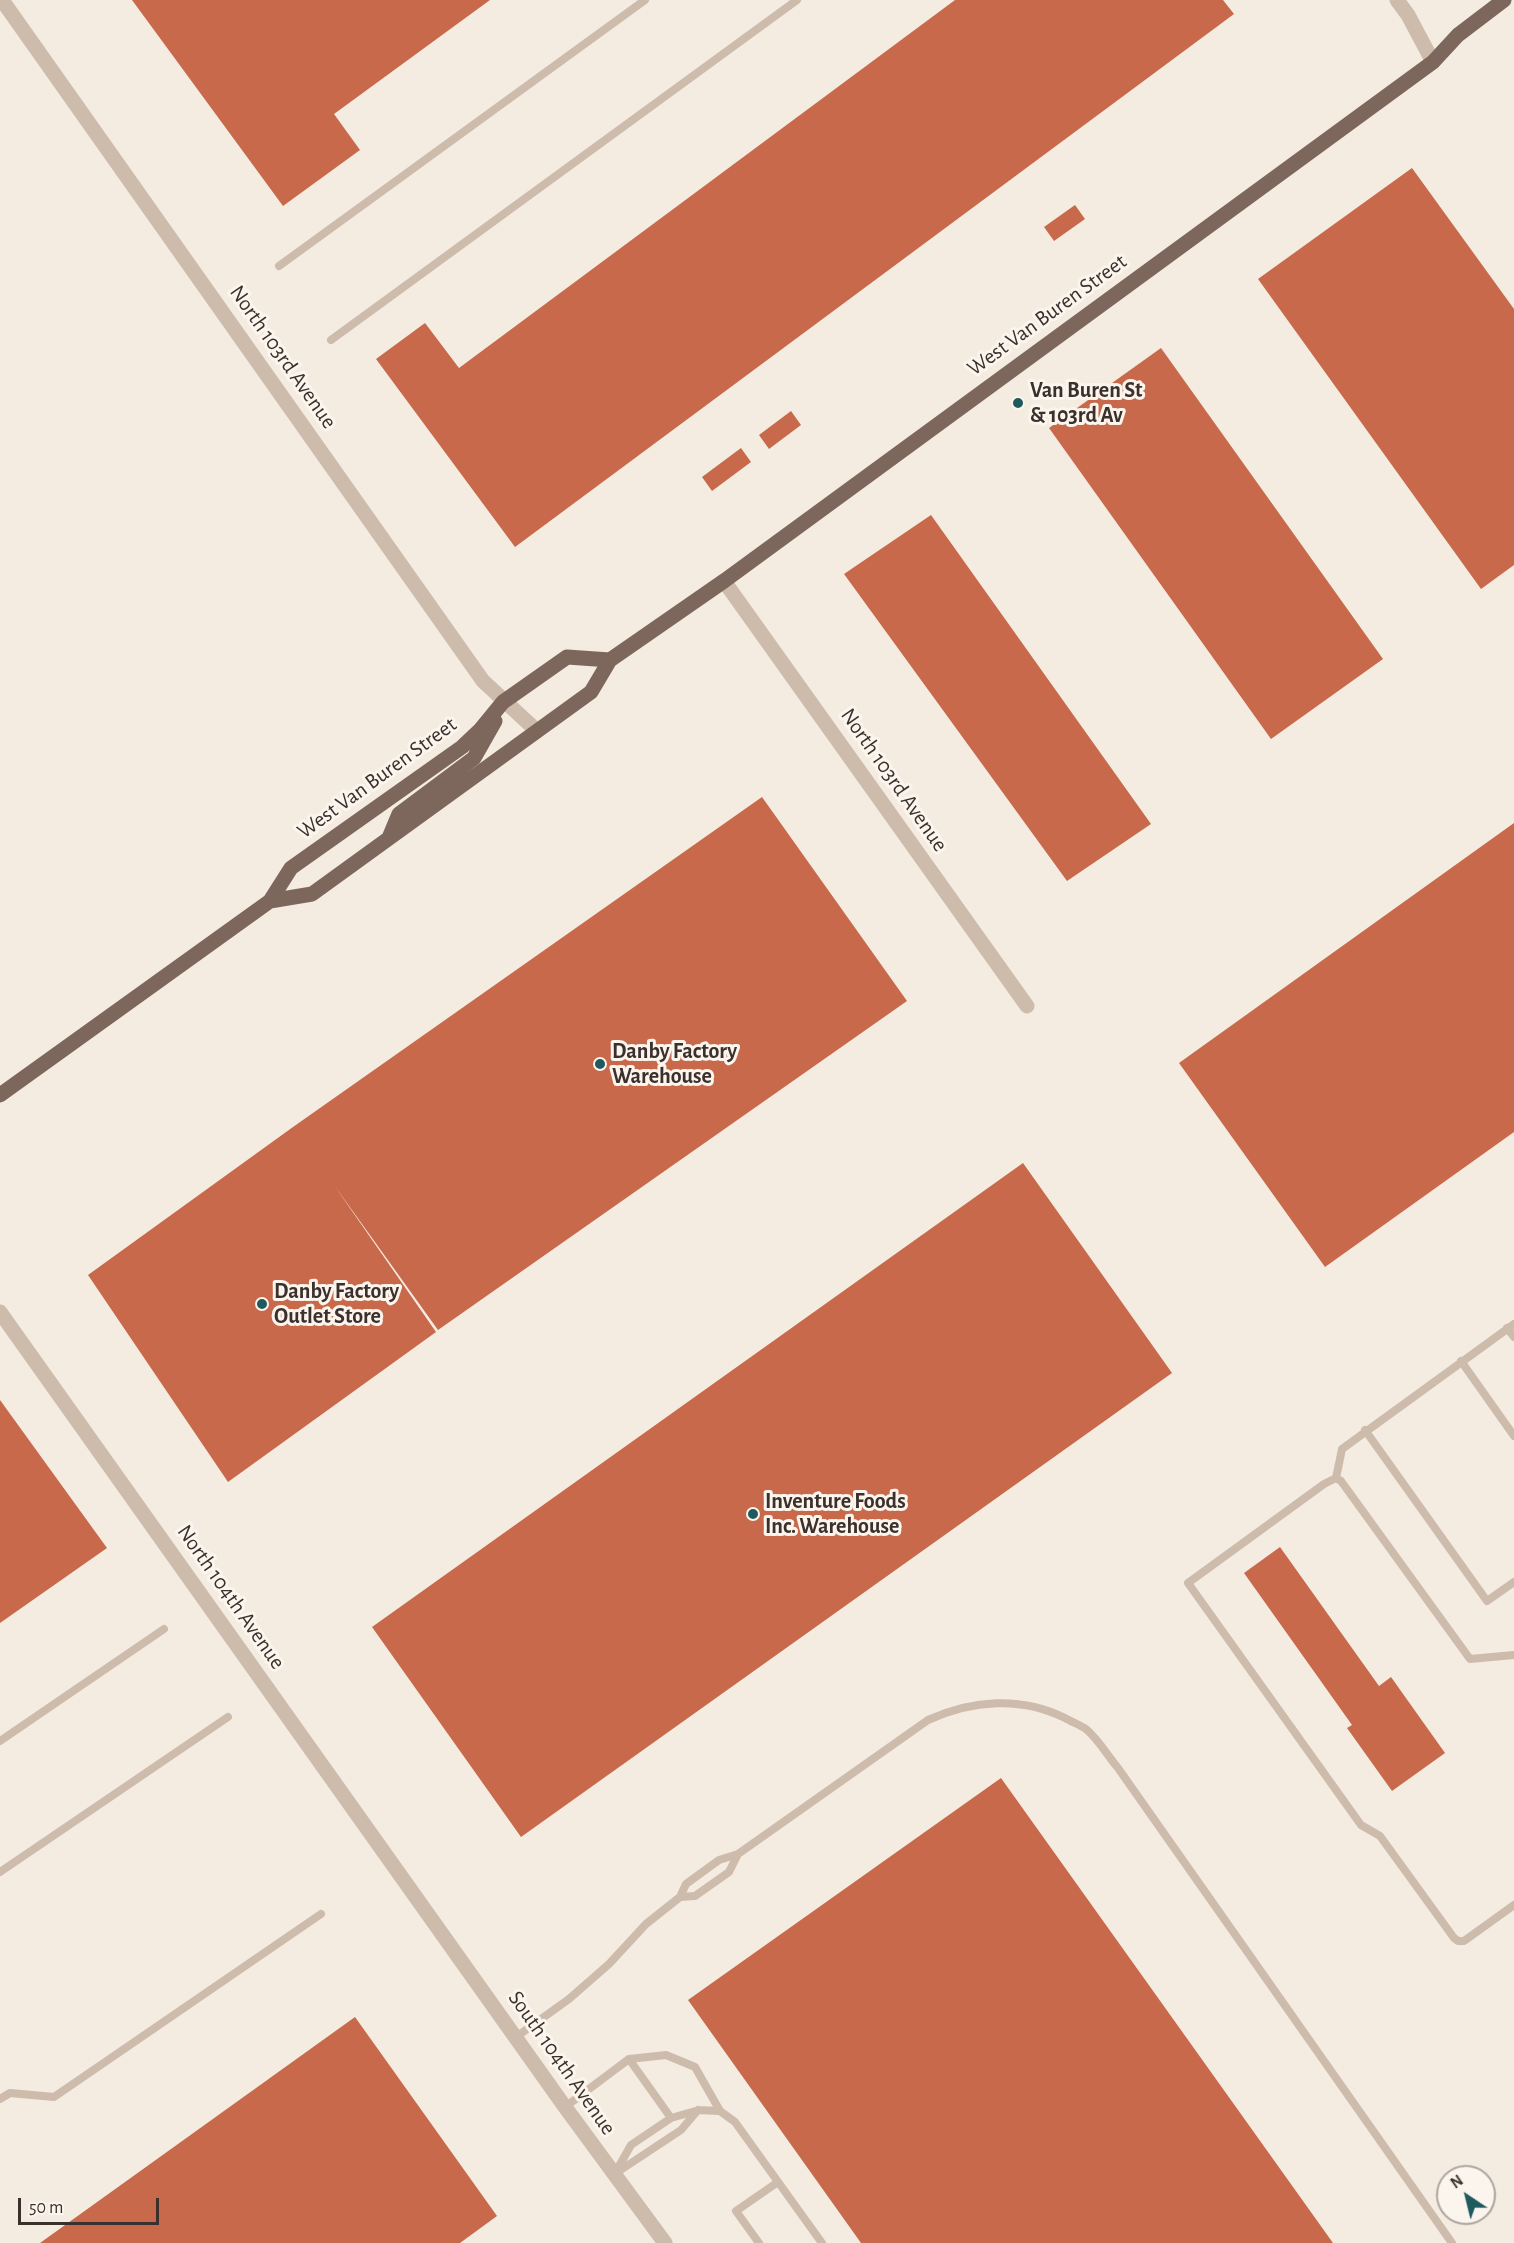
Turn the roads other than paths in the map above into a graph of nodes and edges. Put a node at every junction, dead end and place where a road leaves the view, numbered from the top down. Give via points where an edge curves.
1 (2, 0) edge
2 (645, 0) edge
3 (797, 0) edge
4 (1397, 0) edge
5 (1504, 0) edge
6 (1433, 62) junction
7 (279, 266) dead end
8 (331, 340) dead end
9 (724, 581) junction
10 (610, 660) junction
11 (503, 702) junction
12 (537, 731) junction
13 (389, 838) junction
14 (270, 901) junction
15 (1027, 1006) dead end
16 (0, 1095) edge
17 (0, 1312) edge
18 (1511, 1326) edge
19 (1514, 1337) edge
20 (1461, 1361) junction
21 (1365, 1430) junction
22 (1514, 1436) edge
23 (1336, 1478) junction
24 (1514, 1582) edge
25 (164, 1629) dead end
26 (1514, 1654) edge
27 (228, 1717) dead end
28 (0, 1741) edge
29 (738, 1854) junction
30 (0, 1872) edge
31 (680, 1897) junction
32 (1514, 1905) edge
33 (424, 1908) joint
34 (321, 1914) dead end
35 (516, 2037) junction
36 (628, 2059) junction
37 (0, 2099) edge
38 (565, 2107) junction
39 (699, 2110) junction
40 (720, 2111) junction
41 (670, 2118) junction
42 (614, 2175) junction
43 (778, 2182) junction
44 (665, 2243) edge
45 (759, 2243) edge
46 (822, 2243) edge
47 (1452, 2243) edge

1 - 11 street, North 103rd Avenue via 483,681
2 - 7 lane
3 - 8 lane
4 - 6 street
5 - 6 main road, West Van Buren Street via 1458,34
6 - 9 main road, West Van Buren Street
9 - 10 main road, West Van Buren Street
9 - 15 street, North 103rd Avenue
10 - 11 main road, West Van Buren Street via 567,657
10 - 12 main road, West Van Buren Street via 591,692
11 - 12 street, North 103rd Avenue
11 - 13 main road via 474,758 399,814
11 - 14 main road, West Van Buren Street via 462,747 291,868
12 - 13 main road, West Van Buren Street
13 - 14 main road, West Van Buren Street via 312,894
14 - 16 main road, West Van Buren Street
17 - 33 street, North 104th Avenue
18 - 19 lane
18 - 20 lane
20 - 21 lane
20 - 22 lane
21 - 23 lane via 1342,1449
21 - 24 lane via 1487,1602
23 - 26 lane via 1470,1659
23 - 32 lane via 1188,1586 1361,1825 1380,1836 1454,1938 1464,1941
25 - 28 lane
27 - 30 lane
29 - 31 lane via 719,1860 687,1884
29 - 31 lane via 729,1872 695,1896
29 - 47 lane via 928,1720 951,1710 1008,1702 1049,1710 1086,1729 1118,1768
31 - 35 lane via 646,1924 569,1999
33 - 35 street, South 104th Avenue
34 - 37 lane via 54,2097 10,2093
35 - 38 street, South 104th Avenue
36 - 38 lane
36 - 40 lane via 666,2055 695,2067
36 - 41 lane
38 - 42 street, South 104th Avenue
39 - 40 lane
39 - 41 lane
39 - 42 lane via 681,2130
40 - 43 lane via 735,2122
41 - 42 lane via 631,2145
42 - 44 street, South 104th Avenue
43 - 45 lane via 736,2211
43 - 46 lane

